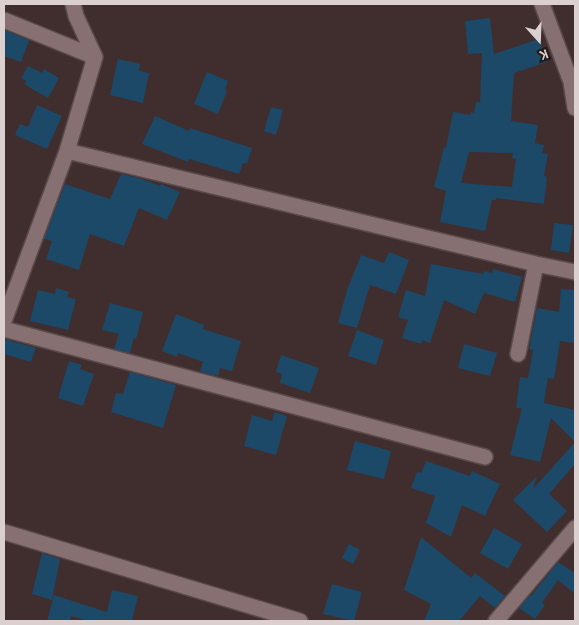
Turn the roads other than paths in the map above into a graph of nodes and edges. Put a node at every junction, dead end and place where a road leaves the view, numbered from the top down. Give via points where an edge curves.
1 (73, 4) edge
2 (542, 4) edge
3 (4, 20) edge
4 (95, 57) junction
5 (575, 108) edge
6 (67, 151) junction
7 (536, 264) junction
8 (575, 272) edge
9 (4, 321) edge
10 (4, 329) edge
11 (518, 354) dead end
12 (485, 458) dead end
13 (575, 528) edge
14 (4, 532) edge
15 (300, 621) edge
16 (496, 621) edge

1 - 4 street
2 - 5 street via 571,82
3 - 4 street
4 - 6 street
6 - 7 street
6 - 9 street
7 - 8 street
7 - 11 street
10 - 12 street
13 - 16 street
14 - 15 street

